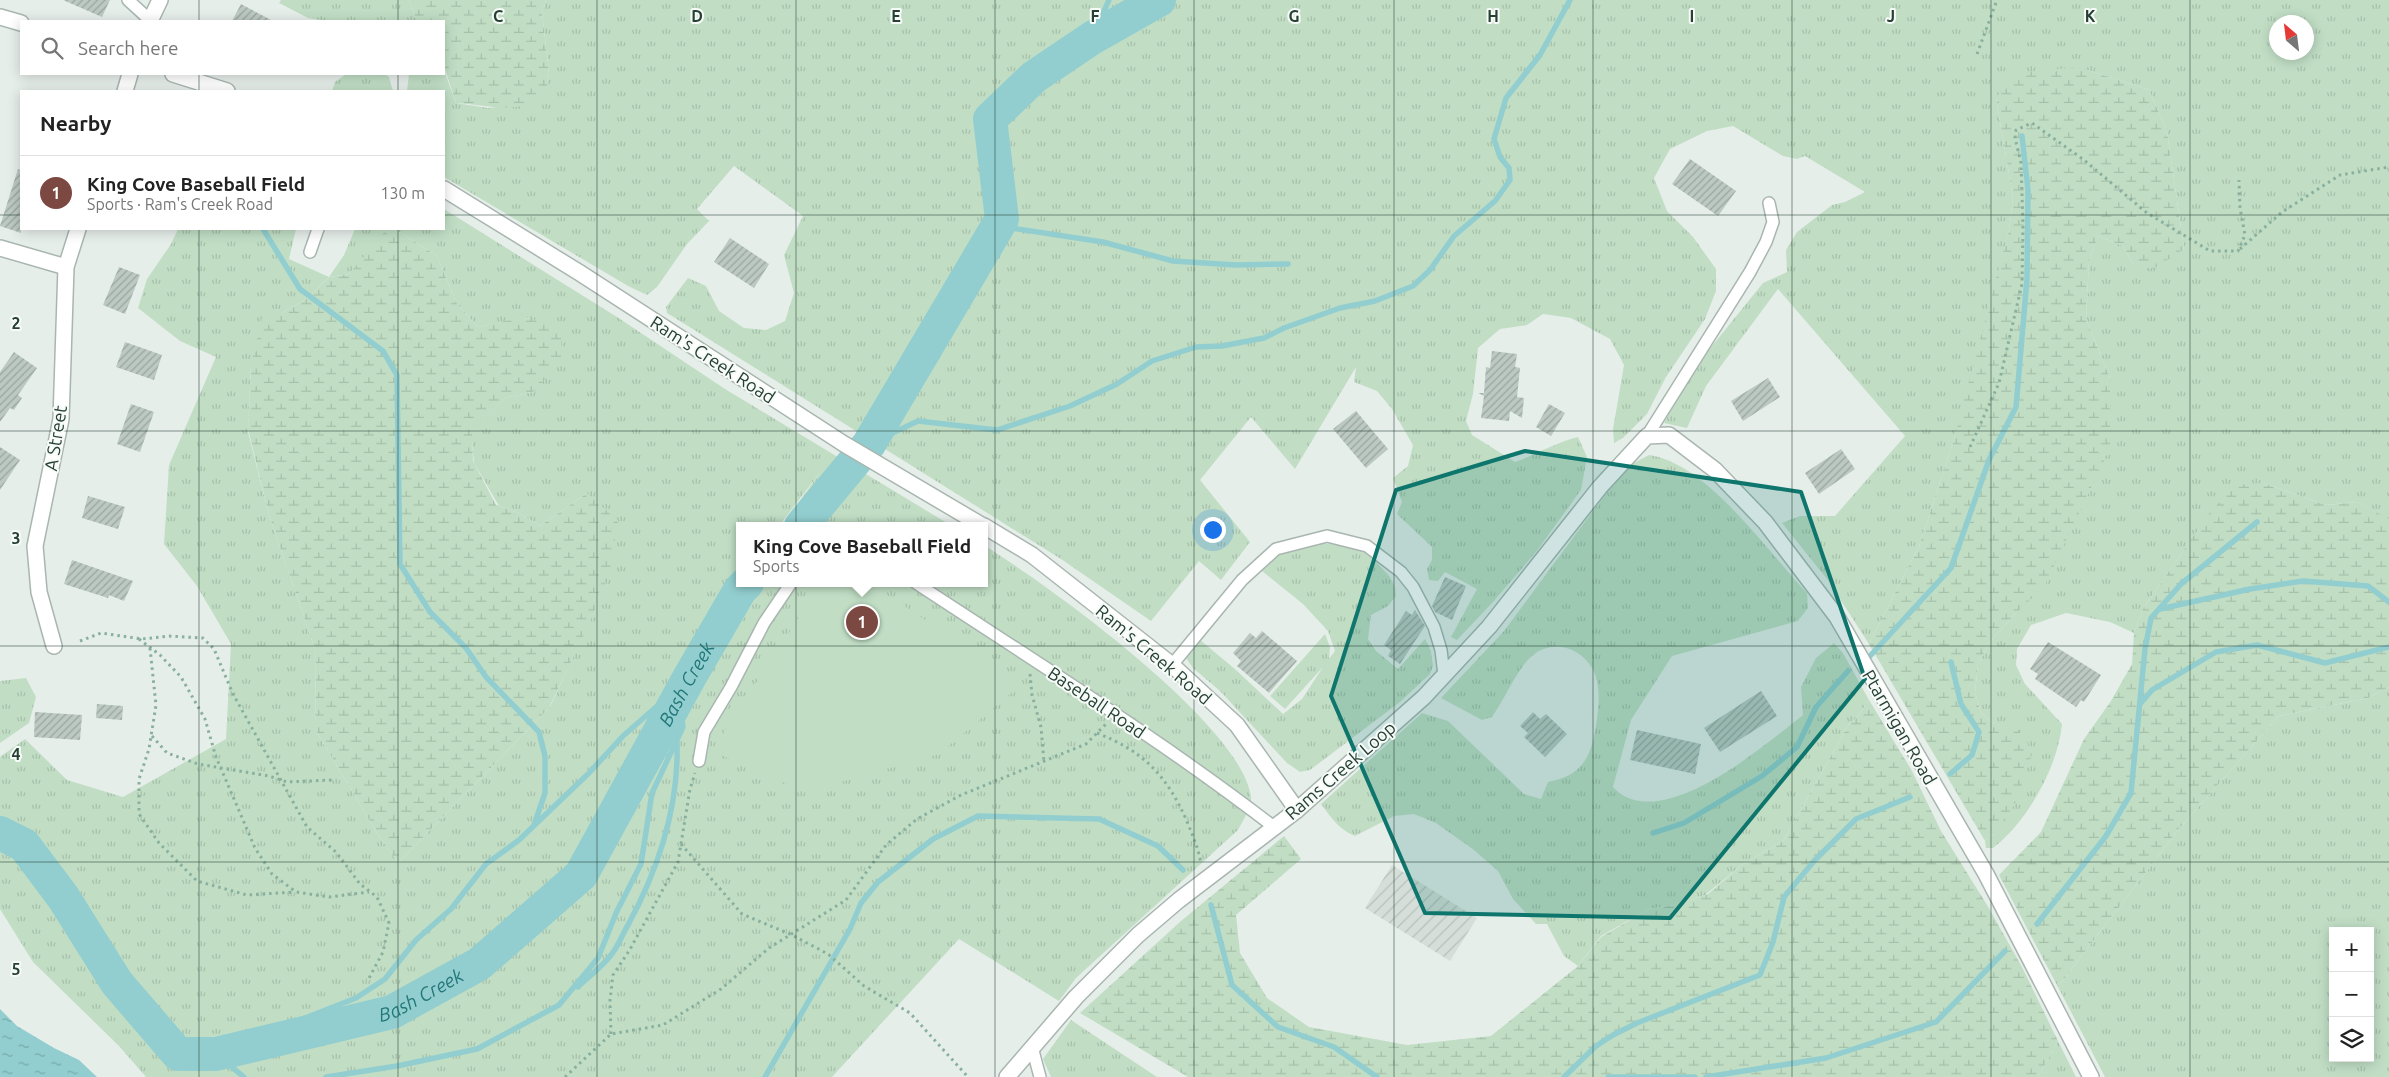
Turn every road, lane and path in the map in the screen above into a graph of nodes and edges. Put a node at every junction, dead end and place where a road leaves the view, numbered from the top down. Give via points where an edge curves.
1 (128, 0) edge
2 (160, 0) edge
3 (1997, 0) edge
4 (0, 17) edge
5 (150, 20) edge
6 (151, 20) edge
7 (20, 23) edge
8 (1977, 54) dead end
9 (130, 75) edge
10 (176, 75) edge
11 (125, 90) edge
12 (224, 90) edge
13 (2389, 167) edge
14 (2239, 180) dead end
15 (445, 191) edge
16 (1769, 203) dead end
17 (78, 230) edge
18 (318, 230) edge
19 (0, 248) edge
20 (2238, 251) junction
21 (310, 252) dead end
22 (66, 267) junction
23 (1646, 436) junction
24 (1970, 447) dead end
25 (977, 522) edge
26 (988, 528) edge
27 (788, 587) edge
28 (922, 587) edge
29 (138, 638) junction
30 (80, 642) dead end
31 (54, 646) dead end
32 (150, 648) junction
33 (1024, 653) junction
34 (1172, 665) junction
35 (1444, 674) junction
36 (1116, 714) junction
37 (1097, 734) junction
38 (152, 735) junction
39 (699, 761) joint
40 (1044, 762) junction
41 (220, 767) junction
42 (332, 780) dead end
43 (282, 781) junction
44 (1298, 810) junction
45 (1274, 827) junction
46 (681, 844) junction
47 (1204, 881) junction
48 (296, 892) junction
49 (370, 892) junction
50 (790, 934) junction
51 (368, 980) dead end
52 (611, 1034) junction
53 (1032, 1047) junction
54 (565, 1077) edge
55 (968, 1077) edge
56 (1007, 1077) edge
57 (1040, 1077) edge
58 (2090, 1077) edge

1 - 5 lane
2 - 6 street
3 - 8 path
4 - 7 street
9 - 11 street
10 - 12 street
13 - 20 path via 2340,175 2282,212
14 - 20 path via 2245,236
15 - 25 street, Ram's Creek Road via 573,268 844,444
16 - 23 lane via 1773,222 1766,242
17 - 22 street, A Street
18 - 21 lane
19 - 22 street
20 - 24 path via 2210,251 2147,213 2084,160 2032,123 2016,130 2024,225 2022,284 1999,383
22 - 31 street, A Street via 61,420 35,546 39,592
23 - 35 street, Rams Creek Loop via 1600,488 1489,627
23 - 58 street, Ptarmigan Road via 1669,435 1715,470 1765,522 1836,617 1986,874
26 - 34 street, Ram's Creek Road via 1032,555
27 - 39 lane via 704,732
28 - 33 lane, Baseball Road
29 - 30 path via 101,633
29 - 32 path
29 - 43 path via 204,638 214,649 233,694
32 - 38 path via 156,705
32 - 41 path via 181,677 205,719
33 - 36 lane, Baseball Road
33 - 40 path via 1042,727
34 - 35 lane via 1242,580 1276,549 1327,536 1367,546 1401,572 1414,587 1434,627
34 - 44 street, Ram's Creek Road via 1237,725
35 - 44 street, Rams Creek Loop via 1424,697
36 - 37 path
36 - 45 lane, Baseball Road
37 - 40 path via 1086,744
37 - 47 path via 1116,741 1149,763 1174,792 1199,848
38 - 41 path via 167,753 198,764
38 - 48 path via 139,779 139,814 159,843 197,881 247,895
39 - 46 path via 690,789
40 - 50 path via 961,795 917,819 886,845 846,900
41 - 43 path
41 - 48 path via 255,848 272,874
42 - 43 path
43 - 49 path via 307,827 336,852
44 - 45 street, Rams Creek Loop
45 - 47 street, Rams Creek Loop
46 - 50 path via 742,914
46 - 52 path via 678,862 613,975
47 - 53 street, Rams Creek Loop via 1138,935
48 - 49 path via 329,896
49 - 51 path via 377,897 389,923 383,952
50 - 52 path via 721,988 663,1026
50 - 55 path via 828,954 864,986 910,1013
52 - 54 path
53 - 56 street, Rams Creek Loop
53 - 57 lane

